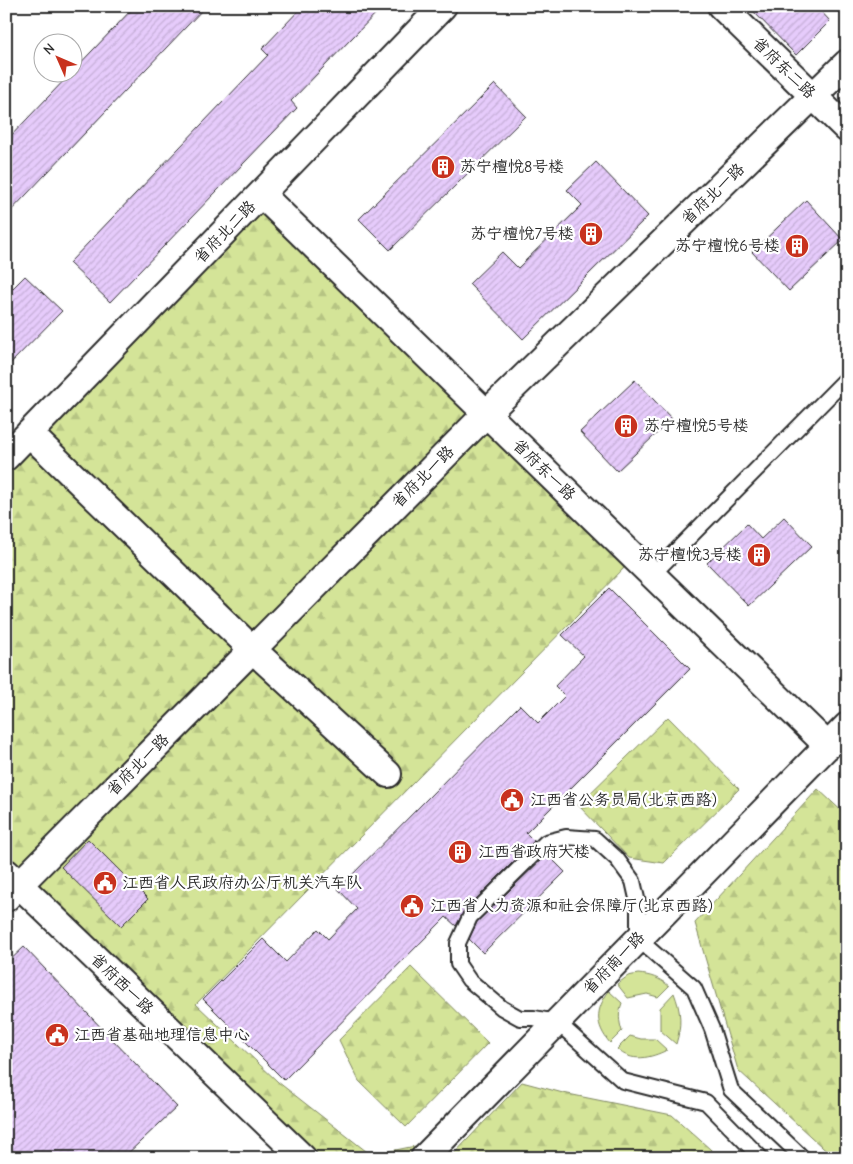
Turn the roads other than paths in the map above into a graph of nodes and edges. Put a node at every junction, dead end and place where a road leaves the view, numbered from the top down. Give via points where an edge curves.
1 (443, 6) edge
2 (721, 6) edge
3 (847, 63) edge
4 (814, 97) junction
5 (847, 129) edge
6 (261, 194) junction
7 (847, 378) edge
8 (486, 414) junction
9 (30, 433) junction
10 (6, 457) edge
11 (652, 575) junction
12 (252, 649) junction
13 (847, 726) edge
14 (828, 746) junction
15 (388, 774) dead end
16 (11, 885) edge
17 (638, 939) junction
18 (557, 1022) junction
19 (303, 1158) edge
20 (424, 1158) edge
21 (760, 1158) edge
22 (803, 1158) edge

1 - 6 street, 省府北二路
2 - 4 street, 省府东二路
3 - 4 street, 省府北一路
4 - 5 street, 省府东二路
4 - 8 street, 省府北一路
6 - 8 street, 省府东一路
6 - 9 street, 省府北二路
7 - 11 lane
8 - 11 street, 省府东一路
8 - 12 street, 省府北一路
9 - 10 street, 省府北二路
9 - 12 street
11 - 14 street, 省府东一路
12 - 15 street
12 - 16 street, 省府北一路
13 - 14 street, 省府南一路
14 - 17 street, 省府南一路
16 - 19 street, 省府西一路
17 - 18 street, 省府南一路
17 - 18 lane via 638,903 633,881 617,859 595,839 566,837 546,842 470,917 458,943 458,964 469,980 502,1008 520,1018
17 - 22 lane via 694,988 712,1029 731,1090
18 - 20 street, 省府南一路
18 - 21 lane via 623,1081 706,1102

